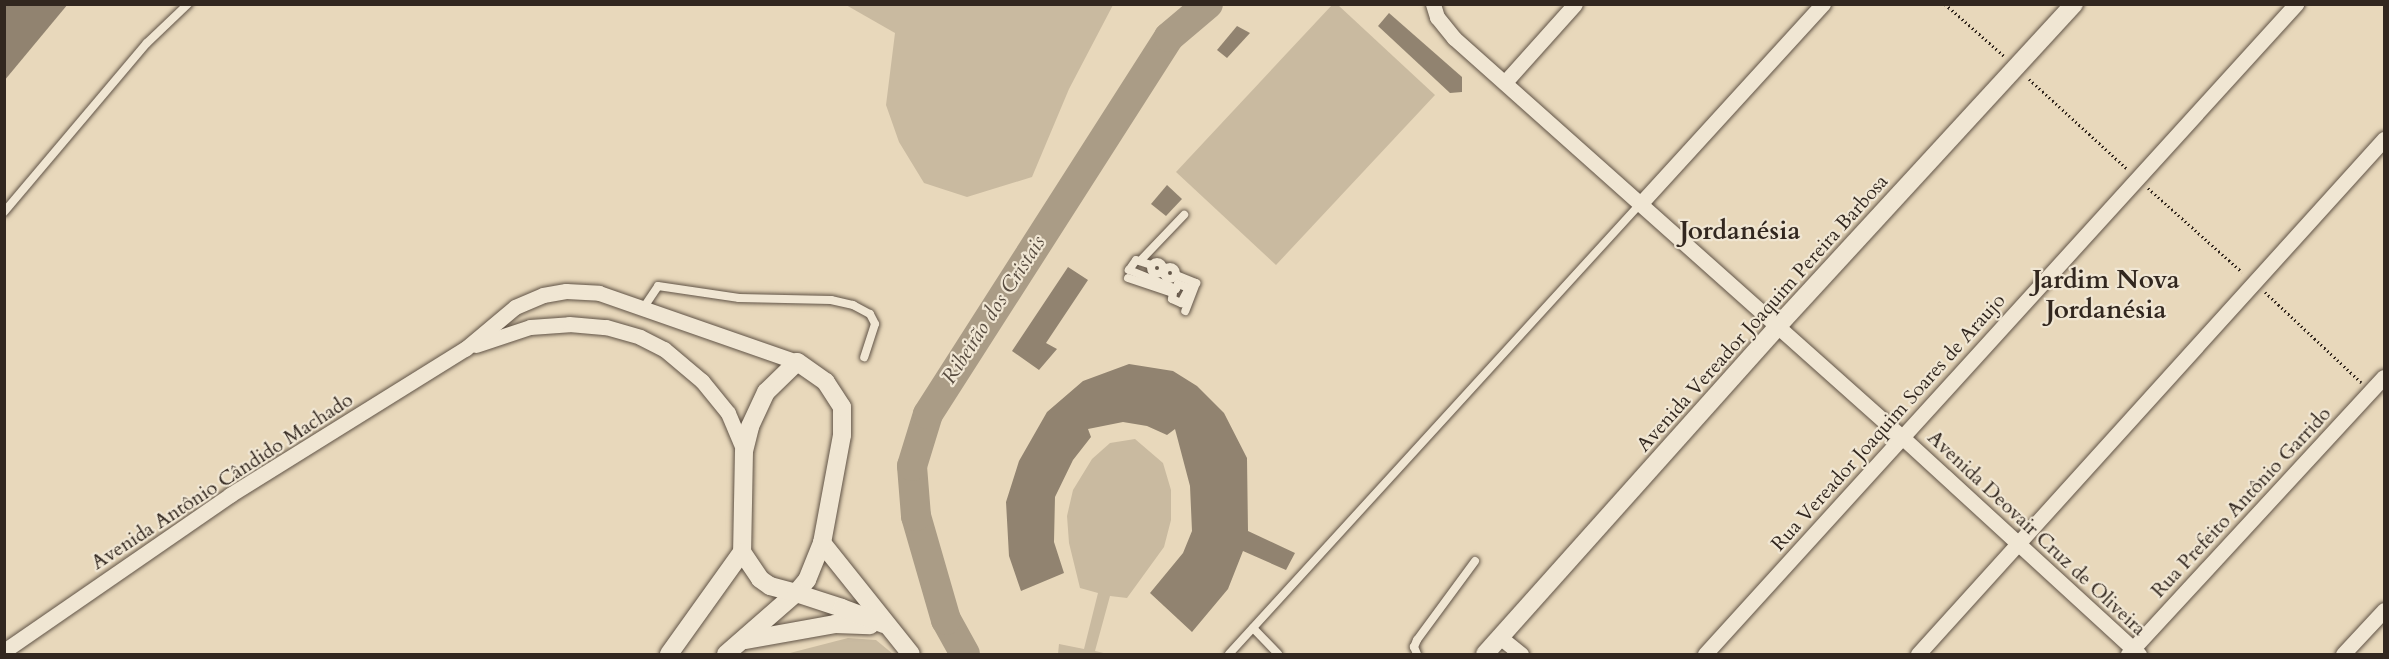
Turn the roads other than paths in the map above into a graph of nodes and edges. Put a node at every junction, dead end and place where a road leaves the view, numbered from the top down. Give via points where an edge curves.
1 (188, 4) edge
2 (1433, 4) edge
3 (1575, 4) edge
4 (1823, 4) edge
5 (2074, 4) edge
6 (2296, 4) edge
7 (1506, 81) junction
8 (2385, 139) edge
9 (1641, 203) junction
10 (4, 212) edge
11 (1184, 215) dead end
12 (1140, 261) junction
13 (1128, 278) dead end
14 (644, 307) junction
15 (1185, 311) dead end
16 (1777, 327) junction
17 (465, 350) junction
18 (864, 357) dead end
19 (797, 362) junction
20 (2385, 377) edge
21 (1903, 438) junction
22 (744, 451) junction
23 (2017, 542) junction
24 (822, 543) junction
25 (742, 552) junction
26 (1475, 561) dead end
27 (796, 593) junction
28 (2385, 610) edge
29 (882, 625) junction
30 (1253, 628) junction
31 (1501, 638) junction
32 (741, 641) junction
33 (4, 651) edge
34 (2133, 653) edge
35 (669, 654) edge
36 (726, 654) edge
37 (911, 654) edge
38 (1229, 654) edge
39 (1278, 654) edge
40 (1418, 654) edge
41 (1485, 654) edge
42 (1521, 654) edge
43 (1705, 654) edge
44 (1918, 654) edge
45 (2343, 654) edge

1 - 10 lane via 147,43
2 - 7 street, Avenida Deovair Cruz de Oliveira via 1449,33
3 - 7 street
4 - 9 street
5 - 16 street, Avenida Vereador Joaquim Pereira Barbosa
6 - 21 street, Rua Vereador Joaquim Soares de Araujo
7 - 9 street, Avenida Deovair Cruz de Oliveira
8 - 23 street
9 - 16 street, Avenida Deovair Cruz de Oliveira
9 - 30 lane
11 - 12 lane
12 - 13 lane via 1136,260 1129,270 1176,289 1178,284 1189,288 1181,303 1172,299 1173,293
12 - 15 lane via 1151,266 1156,274 1163,270 1168,279 1176,275 1196,283
14 - 17 street, Avenida Antônio Cândido Machado via 599,293 566,291 543,295 515,307
14 - 18 lane via 658,286 739,298 831,300 870,314 875,324
14 - 19 street, Avenida Antônio Cândido Machado
16 - 21 street, Avenida Deovair Cruz de Oliveira
16 - 31 street, Avenida Vereador Joaquim Pereira Barbosa
17 - 22 street, Avenida Antônio Cândido Machado via 530,327 568,324 606,327 640,337 664,350 702,381 728,413
17 - 33 street, Avenida Antônio Cândido Machado via 230,495
19 - 22 street via 758,406
19 - 24 street via 826,382 842,407 842,435
20 - 34 street, Rua Prefeito Antônio Garrido
21 - 23 street, Avenida Deovair Cruz de Oliveira
21 - 43 street, Rua Vereador Joaquim Soares de Araujo
22 - 25 street
23 - 34 street, Avenida Deovair Cruz de Oliveira
23 - 44 street
24 - 27 street via 807,580
24 - 29 street
25 - 27 street via 760,579
25 - 35 street
26 - 40 lane via 1417,640 1414,647
27 - 29 street
27 - 32 street
28 - 45 street
29 - 32 street via 835,624
29 - 37 street
30 - 38 lane
30 - 39 lane
31 - 41 street, Avenida Vereador Joaquim Pereira Barbosa
31 - 42 street
32 - 36 street

